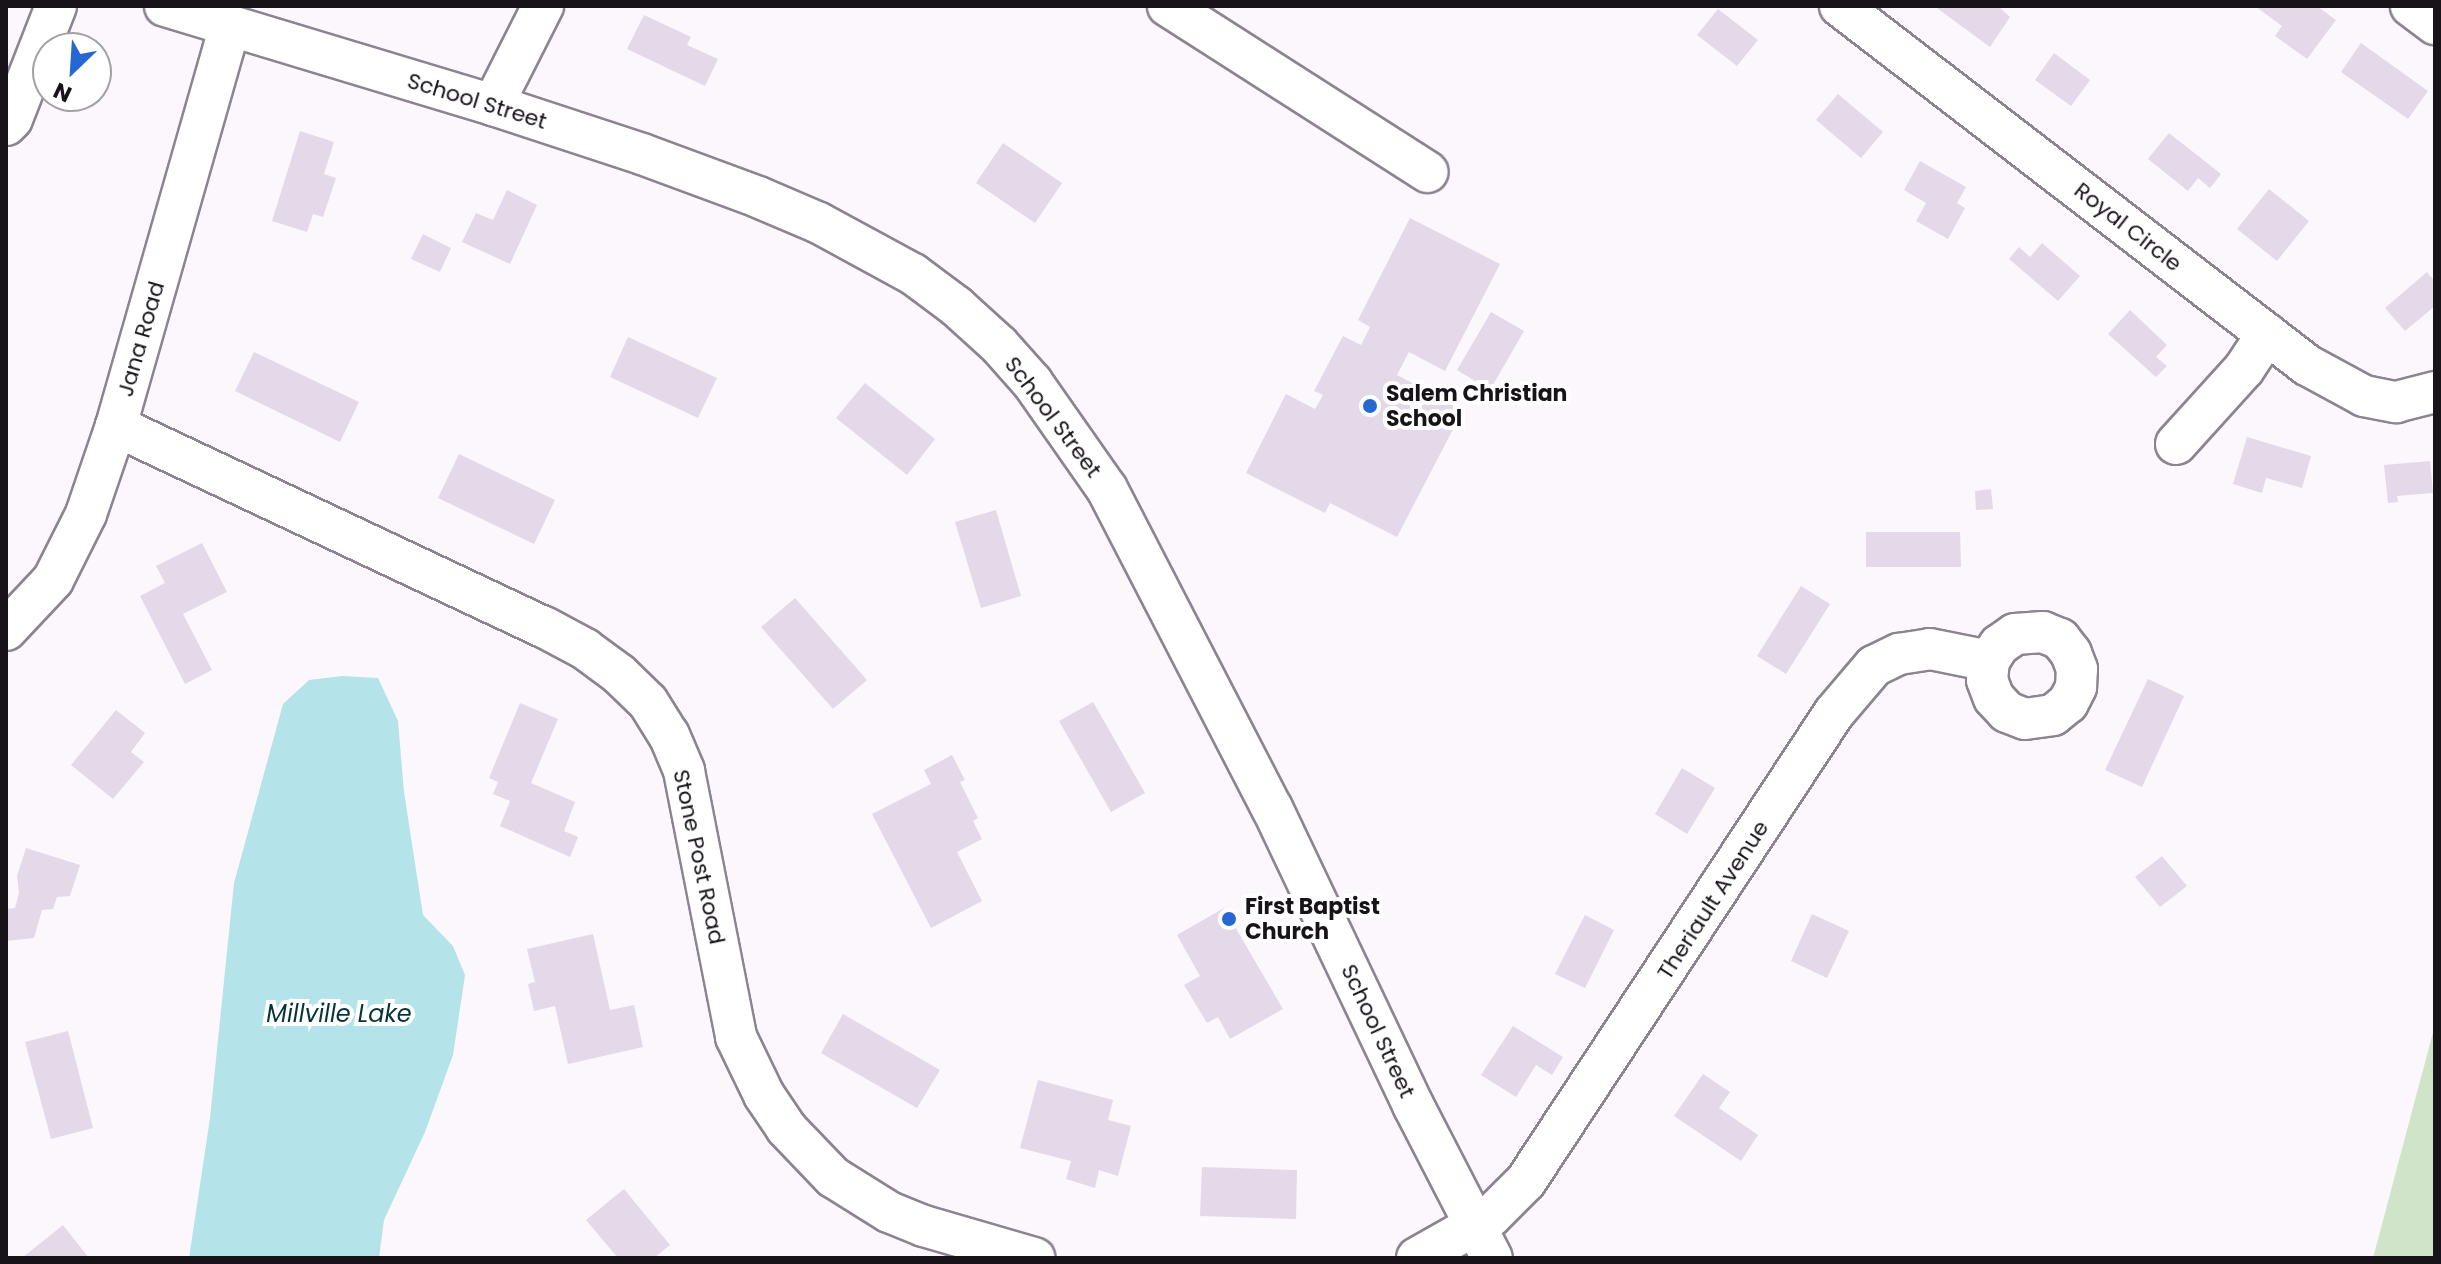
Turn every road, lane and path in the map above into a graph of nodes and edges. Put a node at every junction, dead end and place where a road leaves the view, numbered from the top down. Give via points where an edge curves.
1 (56, 6) edge
2 (165, 6) edge
3 (543, 6) edge
4 (1168, 6) edge
5 (1840, 6) edge
6 (2411, 6) edge
7 (2435, 24) edge
8 (230, 25) junction
9 (493, 105) junction
10 (6, 125) edge
11 (1428, 172) dead end
12 (2267, 334) junction
13 (2435, 392) edge
14 (116, 426) junction
15 (2176, 444) dead end
16 (6, 630) edge
17 (1989, 661) dead end
18 (1483, 1242) edge
19 (1034, 1258) edge
20 (1417, 1258) edge

1 - 10 street
2 - 8 street, School Street
3 - 9 street
4 - 11 street
5 - 12 street, Royal Circle
6 - 7 street
8 - 9 street, School Street
8 - 14 street, Jana Road
9 - 18 street, School Street via 701,175 865,246 956,306 1032,382 1107,489 1150,570
12 - 13 street, Royal Circle via 2307,365 2364,396 2396,402
12 - 15 street via 2244,369
14 - 16 street, Jana Road via 70,549 53,580
14 - 19 street, Stone Post Road via 544,627 619,674 648,702 684,771 736,1037 786,1128 833,1177 889,1212
17 - 18 street, Theriault Avenue via 1912,650 1874,666 1853,686
18 - 20 street

